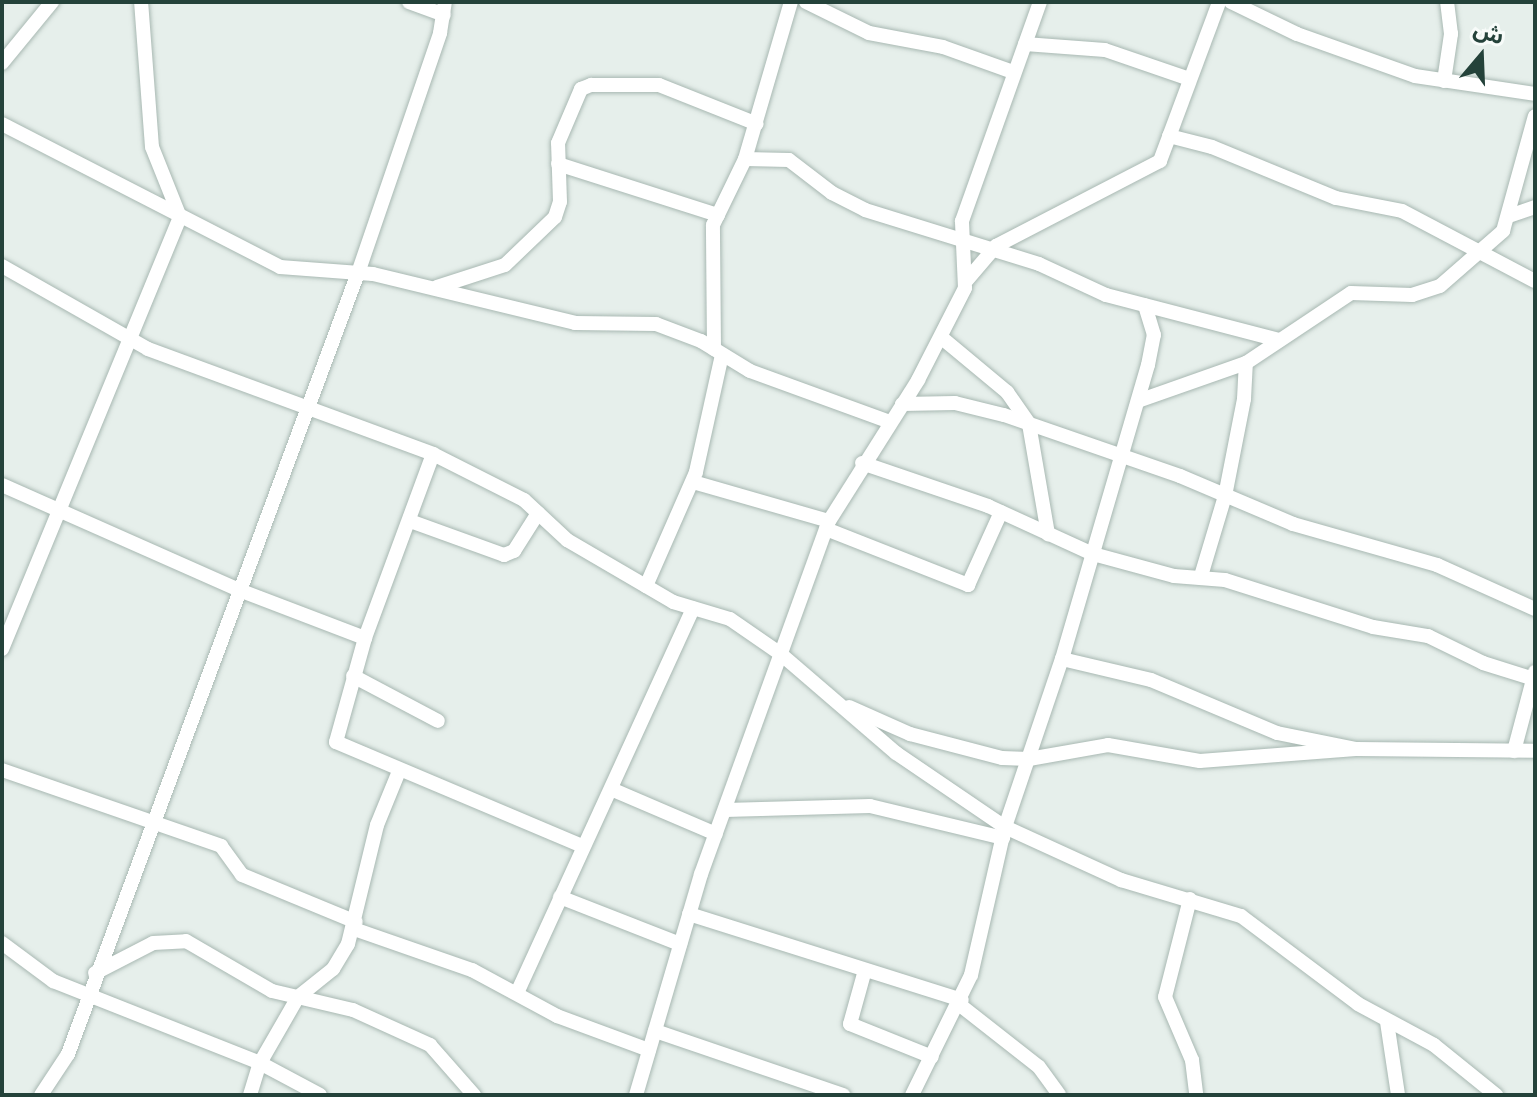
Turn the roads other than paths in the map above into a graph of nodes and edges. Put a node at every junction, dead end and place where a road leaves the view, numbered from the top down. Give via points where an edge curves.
1 (52, 2) edge
2 (141, 2) edge
3 (409, 2) edge
4 (791, 2) edge
5 (806, 2) edge
6 (1040, 2) edge
7 (1219, 2) edge
8 (1231, 2) edge
9 (1447, 2) edge
10 (444, 8) edge
11 (1025, 44) junction
12 (2, 63) edge
13 (1013, 72) junction
14 (1189, 79) junction
15 (1444, 81) junction
16 (1535, 94) edge
17 (1535, 116) edge
18 (2, 124) edge
19 (757, 124) junction
20 (1169, 136) junction
21 (745, 159) junction
22 (558, 164) junction
23 (1535, 207) edge
24 (718, 215) junction
25 (1509, 216) junction
26 (180, 217) junction
27 (960, 242) junction
28 (989, 252) junction
29 (1479, 254) junction
30 (2, 266) edge
31 (358, 273) junction
32 (967, 280) junction
33 (1535, 281) edge
34 (433, 288) junction
35 (1145, 305) junction
36 (942, 338) junction
37 (1279, 340) junction
38 (133, 341) junction
39 (718, 352) junction
40 (1246, 363) junction
41 (1138, 401) junction
42 (902, 404) junction
43 (306, 408) junction
44 (890, 422) junction
45 (1029, 424) junction
46 (433, 454) junction
47 (1123, 456) junction
48 (862, 463) junction
49 (693, 482) junction
50 (2, 485) edge
51 (1225, 496) junction
52 (59, 511) junction
53 (1001, 512) junction
54 (538, 513) junction
55 (410, 521) junction
56 (828, 525) junction
57 (1048, 534) junction
58 (1093, 554) junction
59 (1201, 576) junction
60 (646, 586) junction
61 (239, 590) junction
62 (693, 608) junction
63 (1535, 609) edge
64 (365, 638) junction
65 (2, 649) edge
66 (782, 655) junction
67 (1062, 659) junction
68 (1535, 671) edge
69 (353, 676) junction
70 (1534, 679) edge
71 (835, 701) junction
72 (438, 721) dead end
73 (1356, 749) junction
74 (1514, 751) junction
75 (1535, 751) edge
76 (1029, 759) junction
77 (2, 770) edge
78 (399, 771) junction
79 (611, 789) junction
80 (725, 810) junction
81 (153, 824) junction
82 (1004, 832) junction
83 (716, 834) junction
84 (582, 846) junction
85 (560, 897) junction
86 (1190, 899) junction
87 (689, 914) junction
88 (355, 926) junction
89 (2, 943) edge
90 (680, 944) junction
91 (865, 970) junction
92 (95, 973) junction
93 (88, 991) junction
94 (517, 993) junction
95 (298, 997) junction
96 (961, 1002) junction
97 (1387, 1022) junction
98 (655, 1031) junction
99 (649, 1050) junction
100 (932, 1057) junction
101 (260, 1063) junction
102 (798, 1088) edge
103 (41, 1095) edge
104 (250, 1095) edge
105 (320, 1095) edge
106 (474, 1095) edge
107 (636, 1095) edge
108 (843, 1095) edge
109 (912, 1095) edge
110 (1059, 1095) edge
111 (1196, 1095) edge
112 (1398, 1095) edge
113 (1496, 1095) edge

1 - 12 street
2 - 26 street via 152,147
3 - 10 street
4 - 19 street
5 - 13 street via 869,33 943,47
6 - 11 street
7 - 14 street
8 - 15 street via 1297,34 1415,76
9 - 15 street via 1451,34
10 - 31 street
11 - 13 street
11 - 14 street via 1105,50
13 - 27 street via 964,213
14 - 20 street
15 - 16 street
17 - 25 street
18 - 26 street
19 - 21 street
19 - 22 street via 659,85 591,85 575,95 564,120
20 - 28 street via 1156,164 1091,192
20 - 29 street via 1212,147 1336,198 1402,211
21 - 24 street
21 - 27 street via 789,160 849,203
22 - 24 street
22 - 34 street via 560,202 555,217 524,252 495,269
23 - 25 street
24 - 39 street via 713,234
25 - 29 street via 1496,240
26 - 31 street via 280,267
26 - 38 street
27 - 28 street
27 - 32 street
28 - 32 street
28 - 35 street via 1039,264 1091,289
29 - 33 street
29 - 37 street via 1426,292 1351,293
30 - 38 street
31 - 34 street
31 - 43 street
32 - 36 street
34 - 39 street via 575,323 656,324
35 - 37 street
35 - 41 street via 1154,335
36 - 42 street
36 - 45 street via 1007,392
37 - 40 street
38 - 43 street
38 - 52 street
39 - 44 street via 750,371
39 - 49 street
40 - 41 street
40 - 51 street
41 - 47 street
42 - 44 street
42 - 45 street via 955,403
43 - 46 street
43 - 61 street
44 - 48 street
45 - 47 street
45 - 57 street
46 - 54 street via 524,500
46 - 55 street
47 - 51 street
47 - 58 street
48 - 53 street
48 - 56 street
49 - 56 street
49 - 60 street
50 - 52 street
51 - 59 street
51 - 63 street via 1293,524 1437,565
52 - 61 street
52 - 65 street
53 - 56 street via 968,585
53 - 57 street
54 - 55 street via 514,551 504,555
54 - 60 street via 567,540
55 - 64 street
56 - 66 street
57 - 58 street
58 - 59 street via 1174,576
58 - 67 street
59 - 70 street via 1373,627 1428,636 1483,663
60 - 62 street
61 - 64 street
61 - 81 street
62 - 66 street via 730,619
62 - 79 street
64 - 69 street
66 - 71 street
66 - 80 street
67 - 73 street via 1151,680 1277,733
67 - 76 street
68 - 70 street
69 - 72 street
69 - 78 street via 336,742
70 - 74 street
71 - 76 street via 943,745
71 - 82 street
73 - 74 street
73 - 76 street via 1200,761 1108,745
74 - 75 street
76 - 82 street
77 - 81 street
78 - 84 street
78 - 88 street via 377,825
79 - 83 street
79 - 84 street
80 - 82 street via 870,806
80 - 83 street
81 - 88 street via 221,846 242,875
81 - 92 street
82 - 86 street
82 - 96 street
83 - 87 street
84 - 85 street
85 - 90 street
85 - 94 street
86 - 97 street via 1241,916
86 - 111 street via 1165,997 1192,1060
87 - 90 street
87 - 91 street
88 - 94 street via 472,970
88 - 95 street via 333,969
89 - 93 street via 38,973
90 - 98 street
91 - 96 street
91 - 100 street via 850,1024
92 - 93 street
92 - 95 street via 153,943 186,941 272,991
93 - 101 street
93 - 103 street via 68,1054
94 - 99 street via 557,1016
95 - 101 street
95 - 106 street via 353,1010 430,1045
96 - 100 street
96 - 110 street via 1039,1067
97 - 112 street
97 - 113 street via 1434,1045
98 - 99 street
98 - 102 street
99 - 107 street
100 - 109 street
101 - 104 street
101 - 105 street
102 - 108 street

